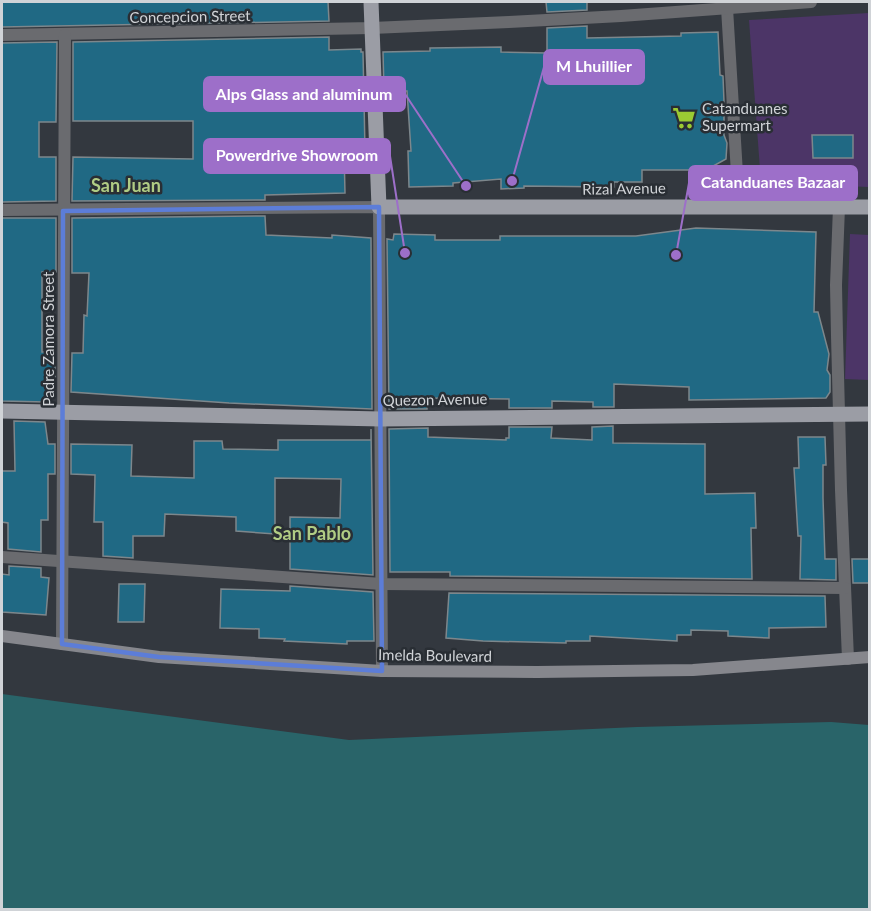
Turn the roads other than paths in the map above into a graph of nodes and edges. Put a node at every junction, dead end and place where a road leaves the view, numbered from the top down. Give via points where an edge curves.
1 (371, 2) edge
2 (811, 2) edge
3 (727, 8) junction
4 (372, 28) junction
5 (2, 35) edge
6 (65, 35) junction
7 (379, 207) junction
8 (739, 207) junction
9 (839, 207) junction
10 (870, 207) edge
11 (2, 210) edge
12 (63, 211) junction
13 (2, 411) edge
14 (65, 413) junction
15 (840, 414) junction
16 (870, 414) edge
17 (381, 418) junction
18 (2, 557) edge
19 (64, 562) junction
20 (382, 584) junction
21 (845, 588) junction
22 (2, 636) edge
23 (62, 644) junction
24 (870, 657) edge
25 (848, 659) junction
26 (382, 671) junction

1 - 4 main road
2 - 3 street, Concepcion Street
3 - 4 street, Concepcion Street via 568,20
3 - 8 street
4 - 6 street, Concepcion Street
4 - 7 main road
5 - 6 street, Concepcion Street
6 - 12 street, Padre Zamora Street
7 - 8 main road, Rizal Avenue
7 - 12 street
7 - 17 street
8 - 9 main road, Rizal Avenue
9 - 10 main road, Rizal Avenue
9 - 15 street via 836,285
11 - 12 street
12 - 14 street, Padre Zamora Street
13 - 14 main road, Quezon Avenue
14 - 17 main road, Quezon Avenue
14 - 19 street, Padre Zamora Street
15 - 16 main road, Quezon Avenue
15 - 17 main road, Quezon Avenue
15 - 21 street
17 - 20 street
18 - 19 street
19 - 20 street
19 - 23 street, Padre Zamora Street
20 - 21 street
20 - 26 street
21 - 25 street
22 - 23 main road, Imelda Boulevard
23 - 26 main road, Imelda Boulevard via 159,657
24 - 25 main road, Imelda Boulevard
25 - 26 main road, Imelda Boulevard via 693,670

